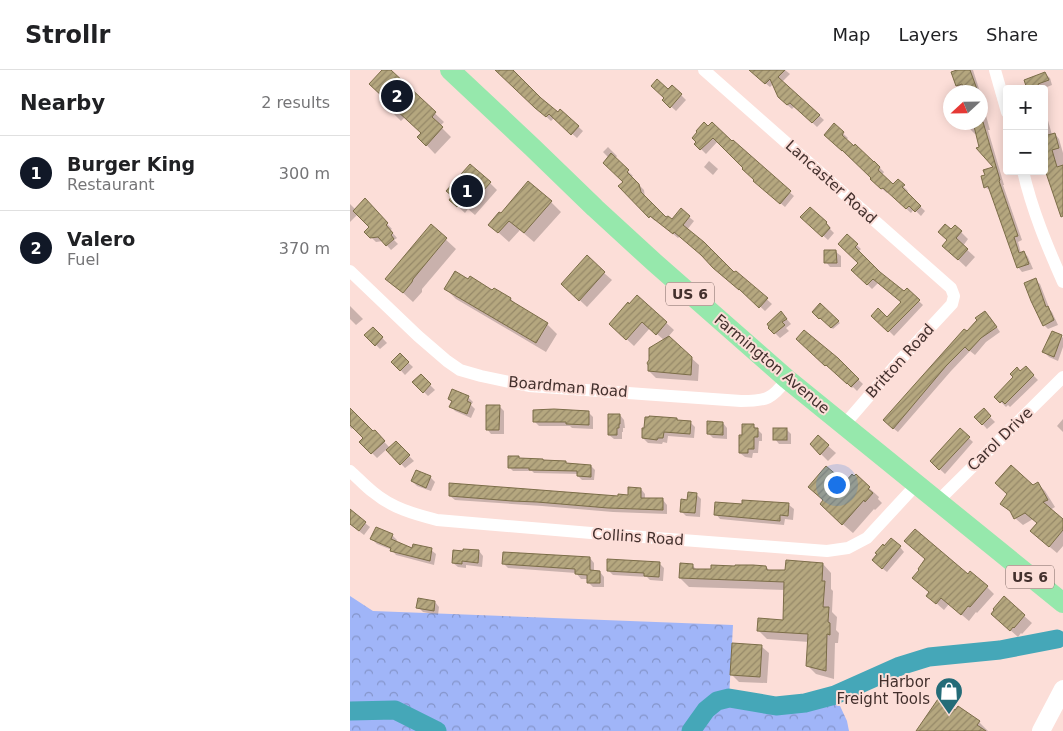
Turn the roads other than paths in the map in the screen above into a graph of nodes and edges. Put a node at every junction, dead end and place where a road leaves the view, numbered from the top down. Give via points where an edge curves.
1 (450, 70) edge
2 (706, 70) edge
3 (995, 70) edge
4 (1003, 98) edge
5 (1024, 175) edge
6 (350, 270) edge
7 (1063, 282) edge
8 (954, 296) joint
9 (1063, 378) edge
10 (787, 379) junction
11 (844, 425) junction
12 (350, 471) edge
13 (916, 485) junction
14 (937, 502) junction
15 (1063, 603) edge
16 (1063, 689) edge
17 (1042, 731) edge

1 - 10 highway, Farmington Avenue / US 6 via 606,219
2 - 8 street, Lancaster Road via 950,288
3 - 4 street
5 - 7 street
6 - 10 street, Boardman Road via 447,362 481,376 529,386 741,401 768,398
8 - 11 street, Britton Road via 952,304
9 - 14 street, Carol Drive
10 - 11 highway, Farmington Avenue / US 6
11 - 13 highway, Farmington Avenue / US 6
12 - 13 street, Collins Road via 397,508 437,520 827,551 848,548 867,538
13 - 14 highway, Farmington Avenue / US 6
14 - 15 highway, Farmington Avenue / US 6
16 - 17 main road

